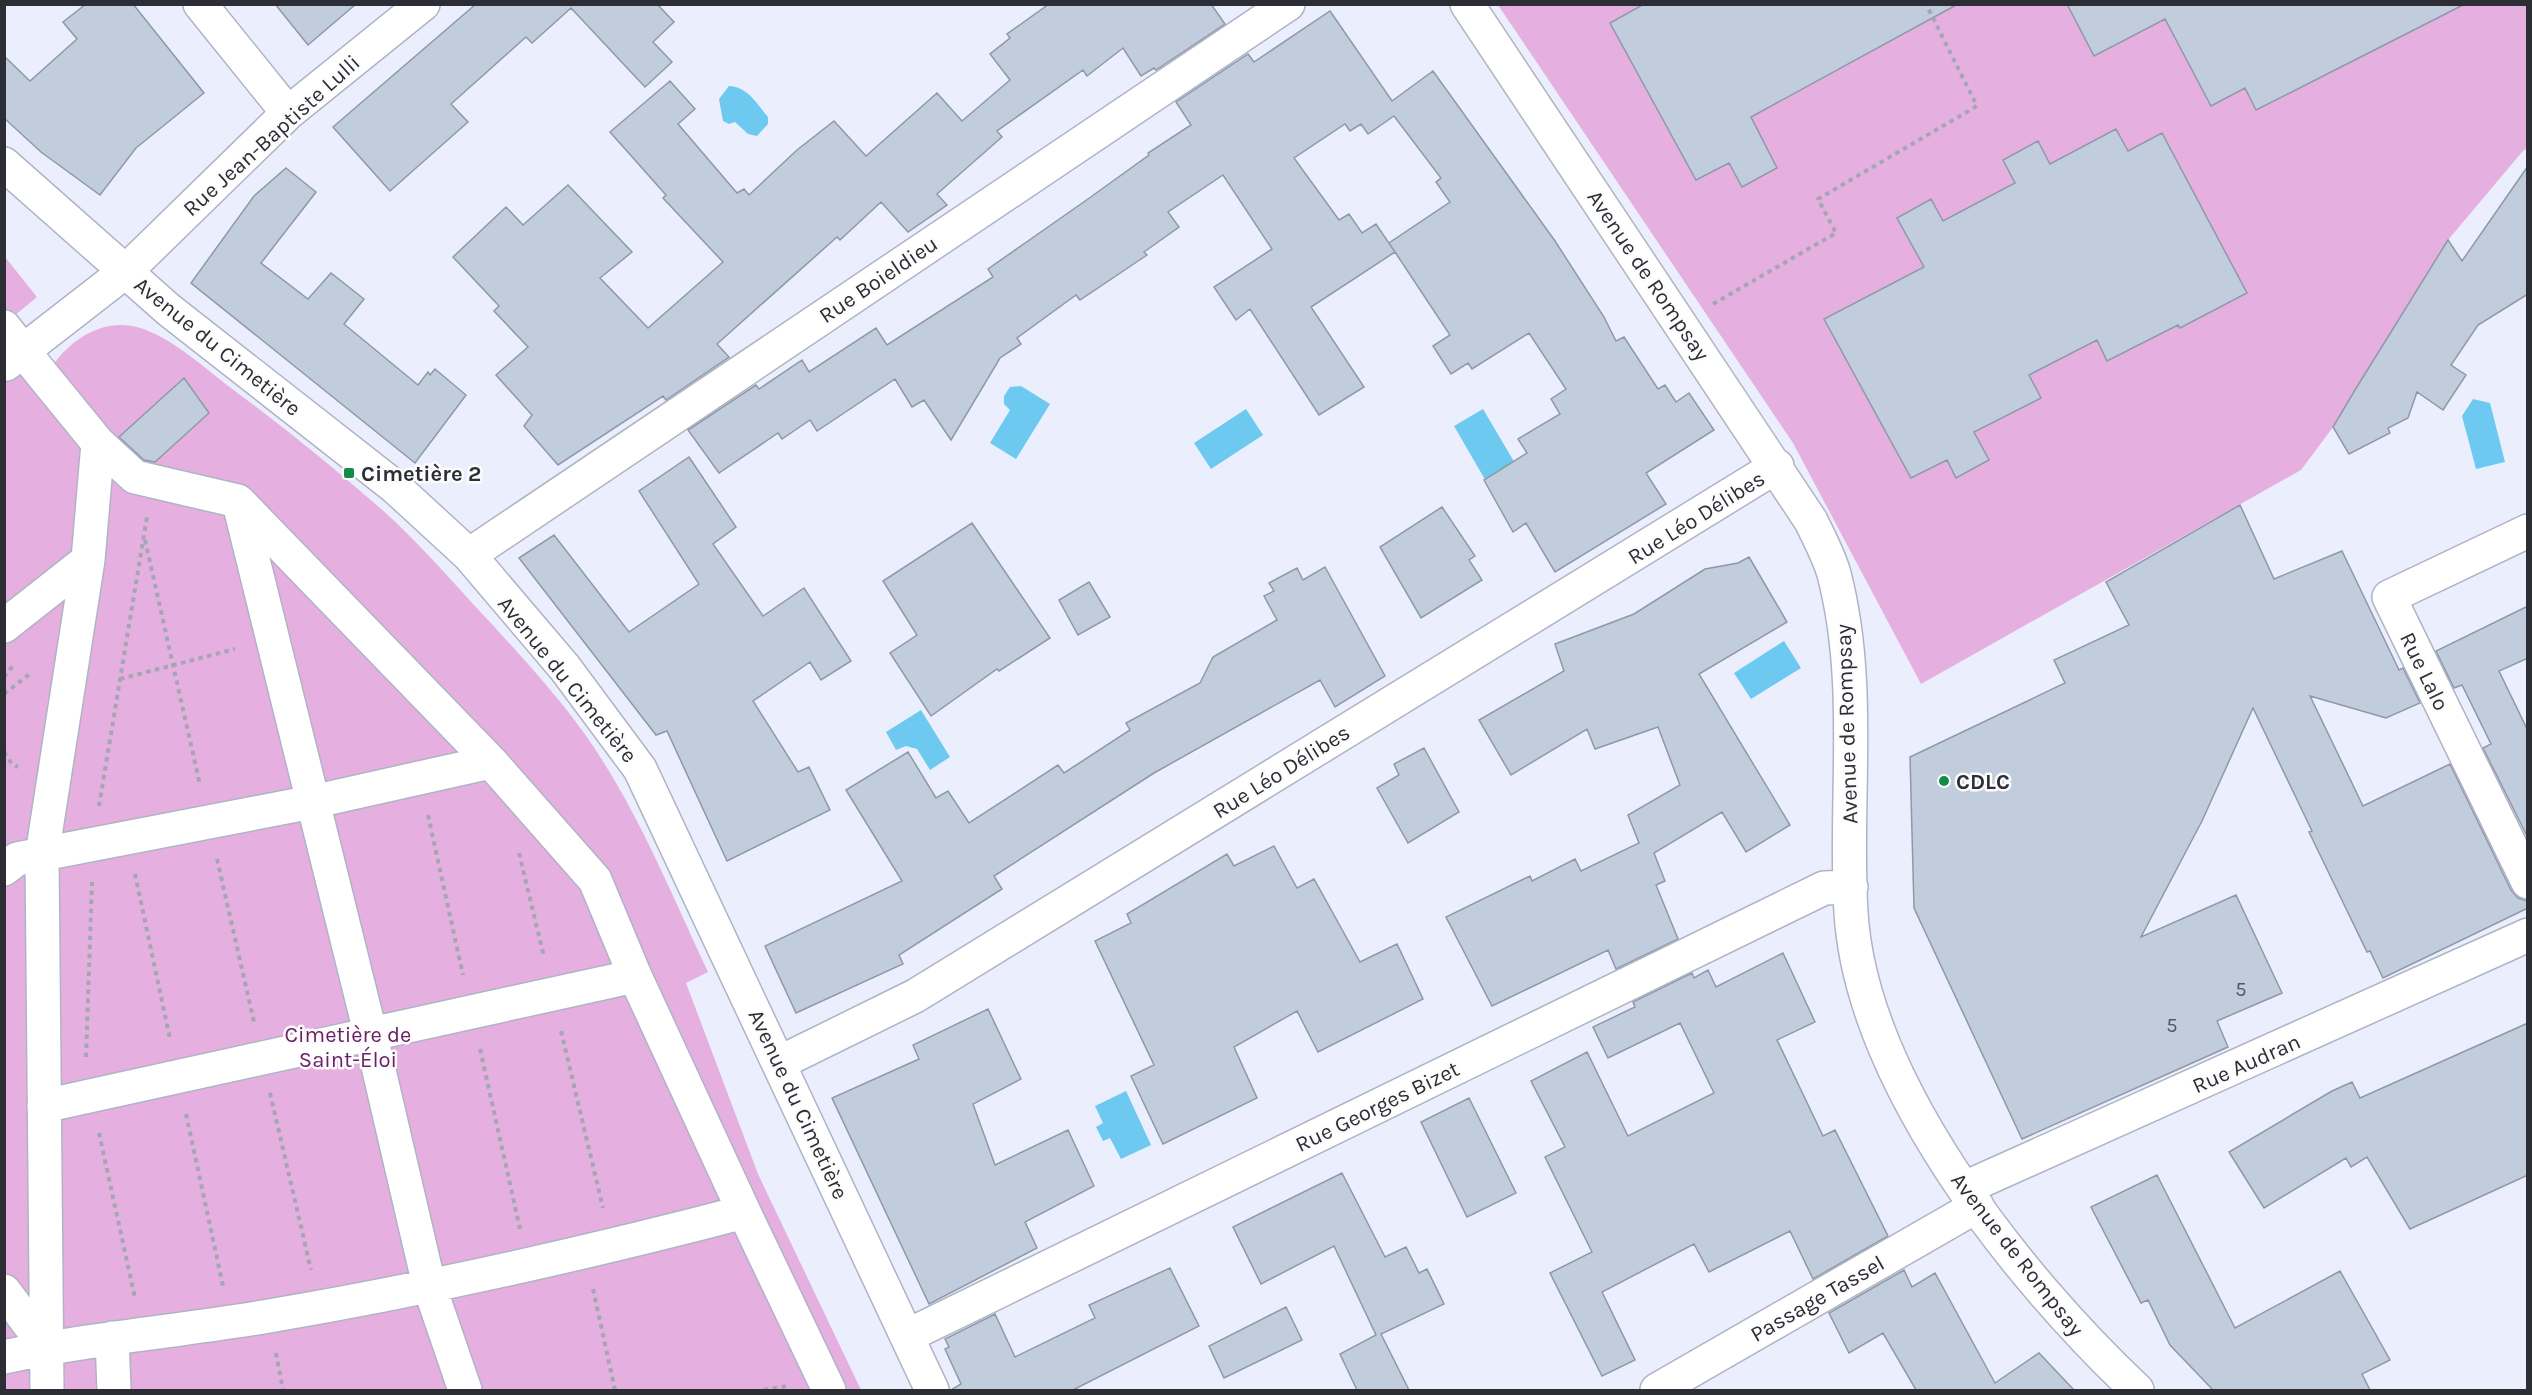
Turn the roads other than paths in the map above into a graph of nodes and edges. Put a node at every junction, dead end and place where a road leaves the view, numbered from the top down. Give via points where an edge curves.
1 (200, 4) edge
2 (423, 4) edge
3 (1288, 4) edge
4 (1467, 4) edge
5 (288, 113) junction
6 (4, 165) edge
7 (126, 271) junction
8 (11, 348) edge
9 (98, 443) junction
10 (1777, 466) junction
11 (238, 501) junction
12 (2528, 531) edge
13 (470, 555) junction
14 (88, 560) junction
15 (4, 626) edge
16 (491, 762) junction
17 (312, 802) junction
18 (42, 855) junction
19 (4, 869) edge
20 (2528, 882) edge
21 (1851, 887) junction
22 (2528, 935) edge
23 (635, 976) junction
24 (371, 1036) junction
25 (779, 1063) junction
26 (44, 1106) junction
27 (1971, 1197) junction
28 (744, 1212) junction
29 (429, 1285) junction
30 (4, 1291) edge
31 (128, 1336) junction
32 (907, 1336) junction
33 (4, 1340) edge
34 (48, 1348) junction
35 (4, 1357) edge
36 (47, 1390) edge
37 (114, 1390) edge
38 (465, 1390) edge
39 (829, 1390) edge
40 (932, 1390) edge
41 (1657, 1390) edge
42 (2137, 1390) edge

1 - 5 street
2 - 5 street, Rue Jean-Baptiste Lulli
3 - 13 street, Rue Boieldieu
4 - 10 street, Avenue de Rompsay
5 - 7 street, Rue Jean-Baptiste Lulli
6 - 7 street, Avenue du Cimetière
7 - 8 street, Rue Jean-Baptiste Lulli
7 - 13 street, Avenue du Cimetière via 395,487
8 - 9 street
9 - 11 street via 135,477
9 - 14 street
10 - 21 street, Avenue de Rompsay via 1811,520 1834,571 1845,624 1850,684
10 - 25 street, Rue Léo Délibes via 915,996
11 - 16 street
11 - 17 street
12 - 20 street, Rue Lalo via 2389,597
13 - 25 street, Avenue du Cimetière via 565,668 640,769
14 - 15 street
14 - 18 street
16 - 17 street
16 - 23 street via 595,880
17 - 18 street
17 - 24 street
18 - 19 street via 17,860
18 - 26 street
21 - 27 street, Avenue de Rompsay via 1851,915 1865,993 1887,1056 1925,1128
21 - 32 street, Rue Georges Bizet via 1824,888
22 - 27 street, Rue Audran
23 - 24 street
23 - 28 street
24 - 26 street
24 - 29 street
25 - 32 street, Avenue du Cimetière
26 - 34 street
27 - 41 street, Passage Tassel
27 - 42 street, Avenue de Rompsay via 2087,1343
28 - 29 street via 585,1254
28 - 39 street
29 - 31 street via 269,1316
29 - 38 street
30 - 34 street
31 - 34 street
31 - 37 street
32 - 40 street, Avenue du Cimetière
33 - 34 street
34 - 35 street
34 - 36 street

